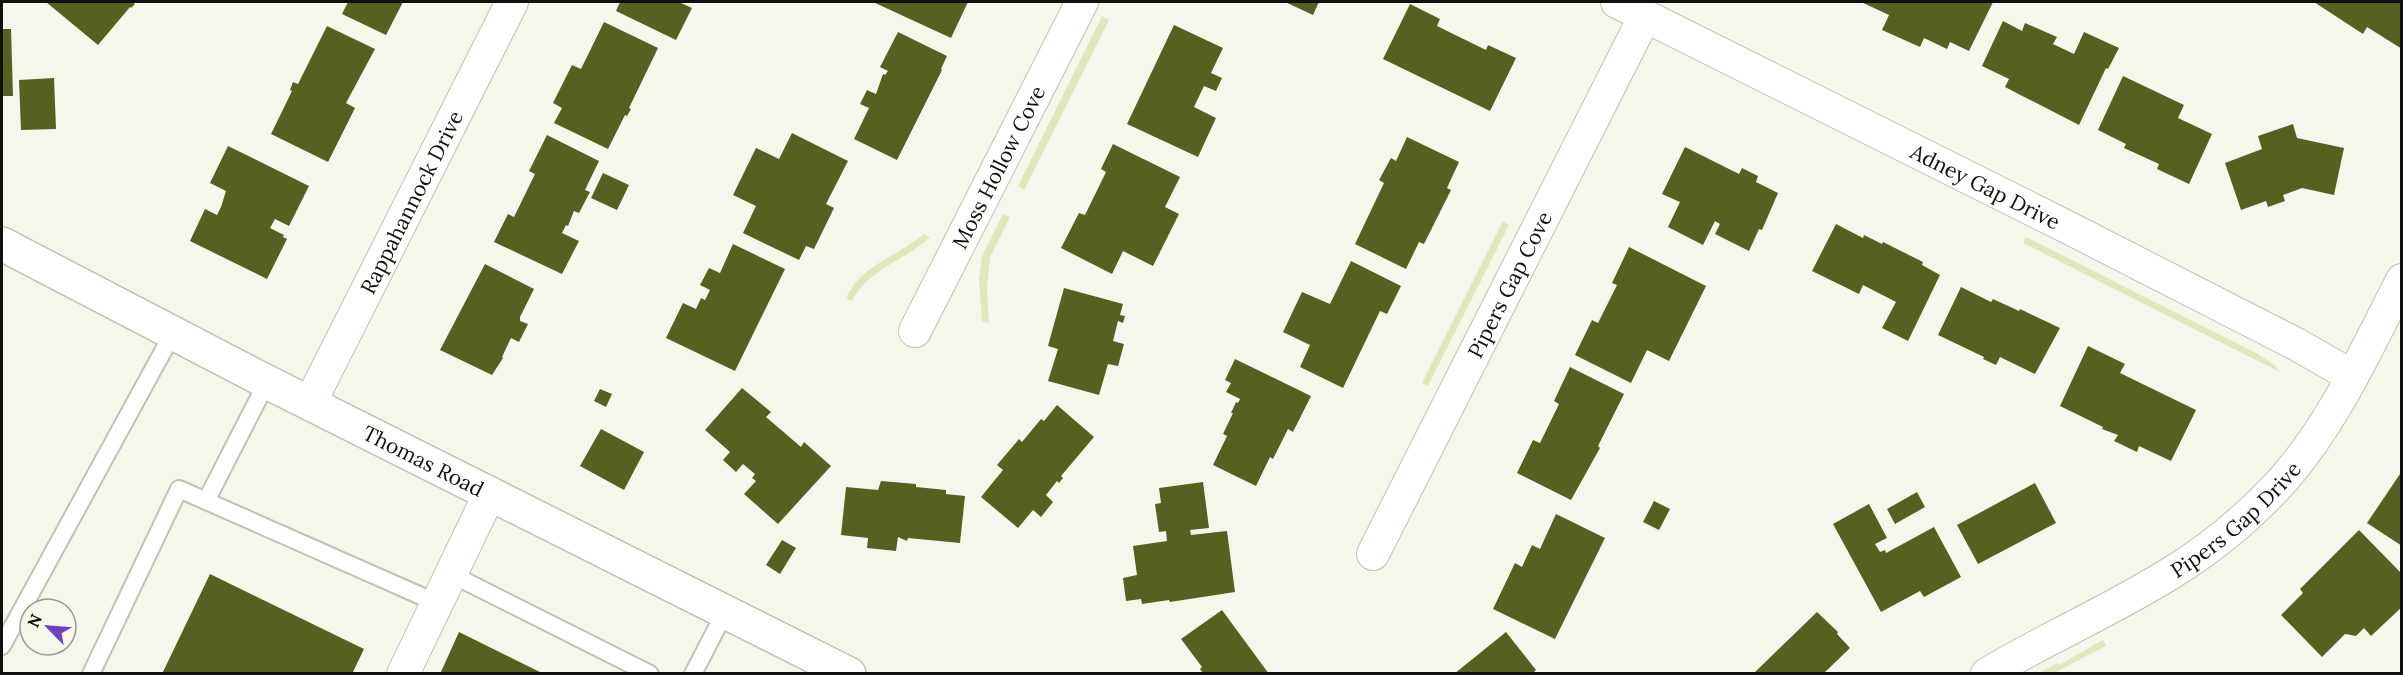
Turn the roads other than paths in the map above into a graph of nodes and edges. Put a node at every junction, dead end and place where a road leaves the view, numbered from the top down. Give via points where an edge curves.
1 (512, 2) edge
2 (1082, 2) edge
3 (1617, 2) edge
4 (1645, 16) junction
5 (2, 244) edge
6 (2402, 280) edge
7 (915, 332) dead end
8 (173, 333) junction
9 (2352, 376) junction
10 (267, 382) junction
11 (310, 403) junction
12 (490, 494) junction
13 (206, 501) junction
14 (1374, 554) dead end
15 (451, 574) junction
16 (437, 603) junction
17 (724, 612) junction
18 (2, 646) edge
19 (91, 674) edge
20 (403, 674) edge
21 (650, 674) edge
22 (693, 674) edge
23 (849, 674) edge
24 (1987, 674) edge

1 - 11 street, Rappahannock Drive
2 - 7 street, Moss Hollow Cove
3 - 4 street, Adney Gap Drive
4 - 9 street, Adney Gap Drive
4 - 14 street, Pipers Gap Cove
5 - 8 street, Thomas Road
6 - 9 street, Pipers Gap Drive
8 - 10 street, Thomas Road
8 - 18 lane
9 - 24 street, Pipers Gap Drive via 2333,410 2283,479 2231,530 2170,574
10 - 11 street, Thomas Road
10 - 13 lane
11 - 12 street, Thomas Road
12 - 15 street
12 - 17 street, Thomas Road
13 - 16 lane
13 - 19 lane via 179,489
15 - 16 street
15 - 21 lane
16 - 20 street
17 - 22 lane
17 - 23 street, Thomas Road

